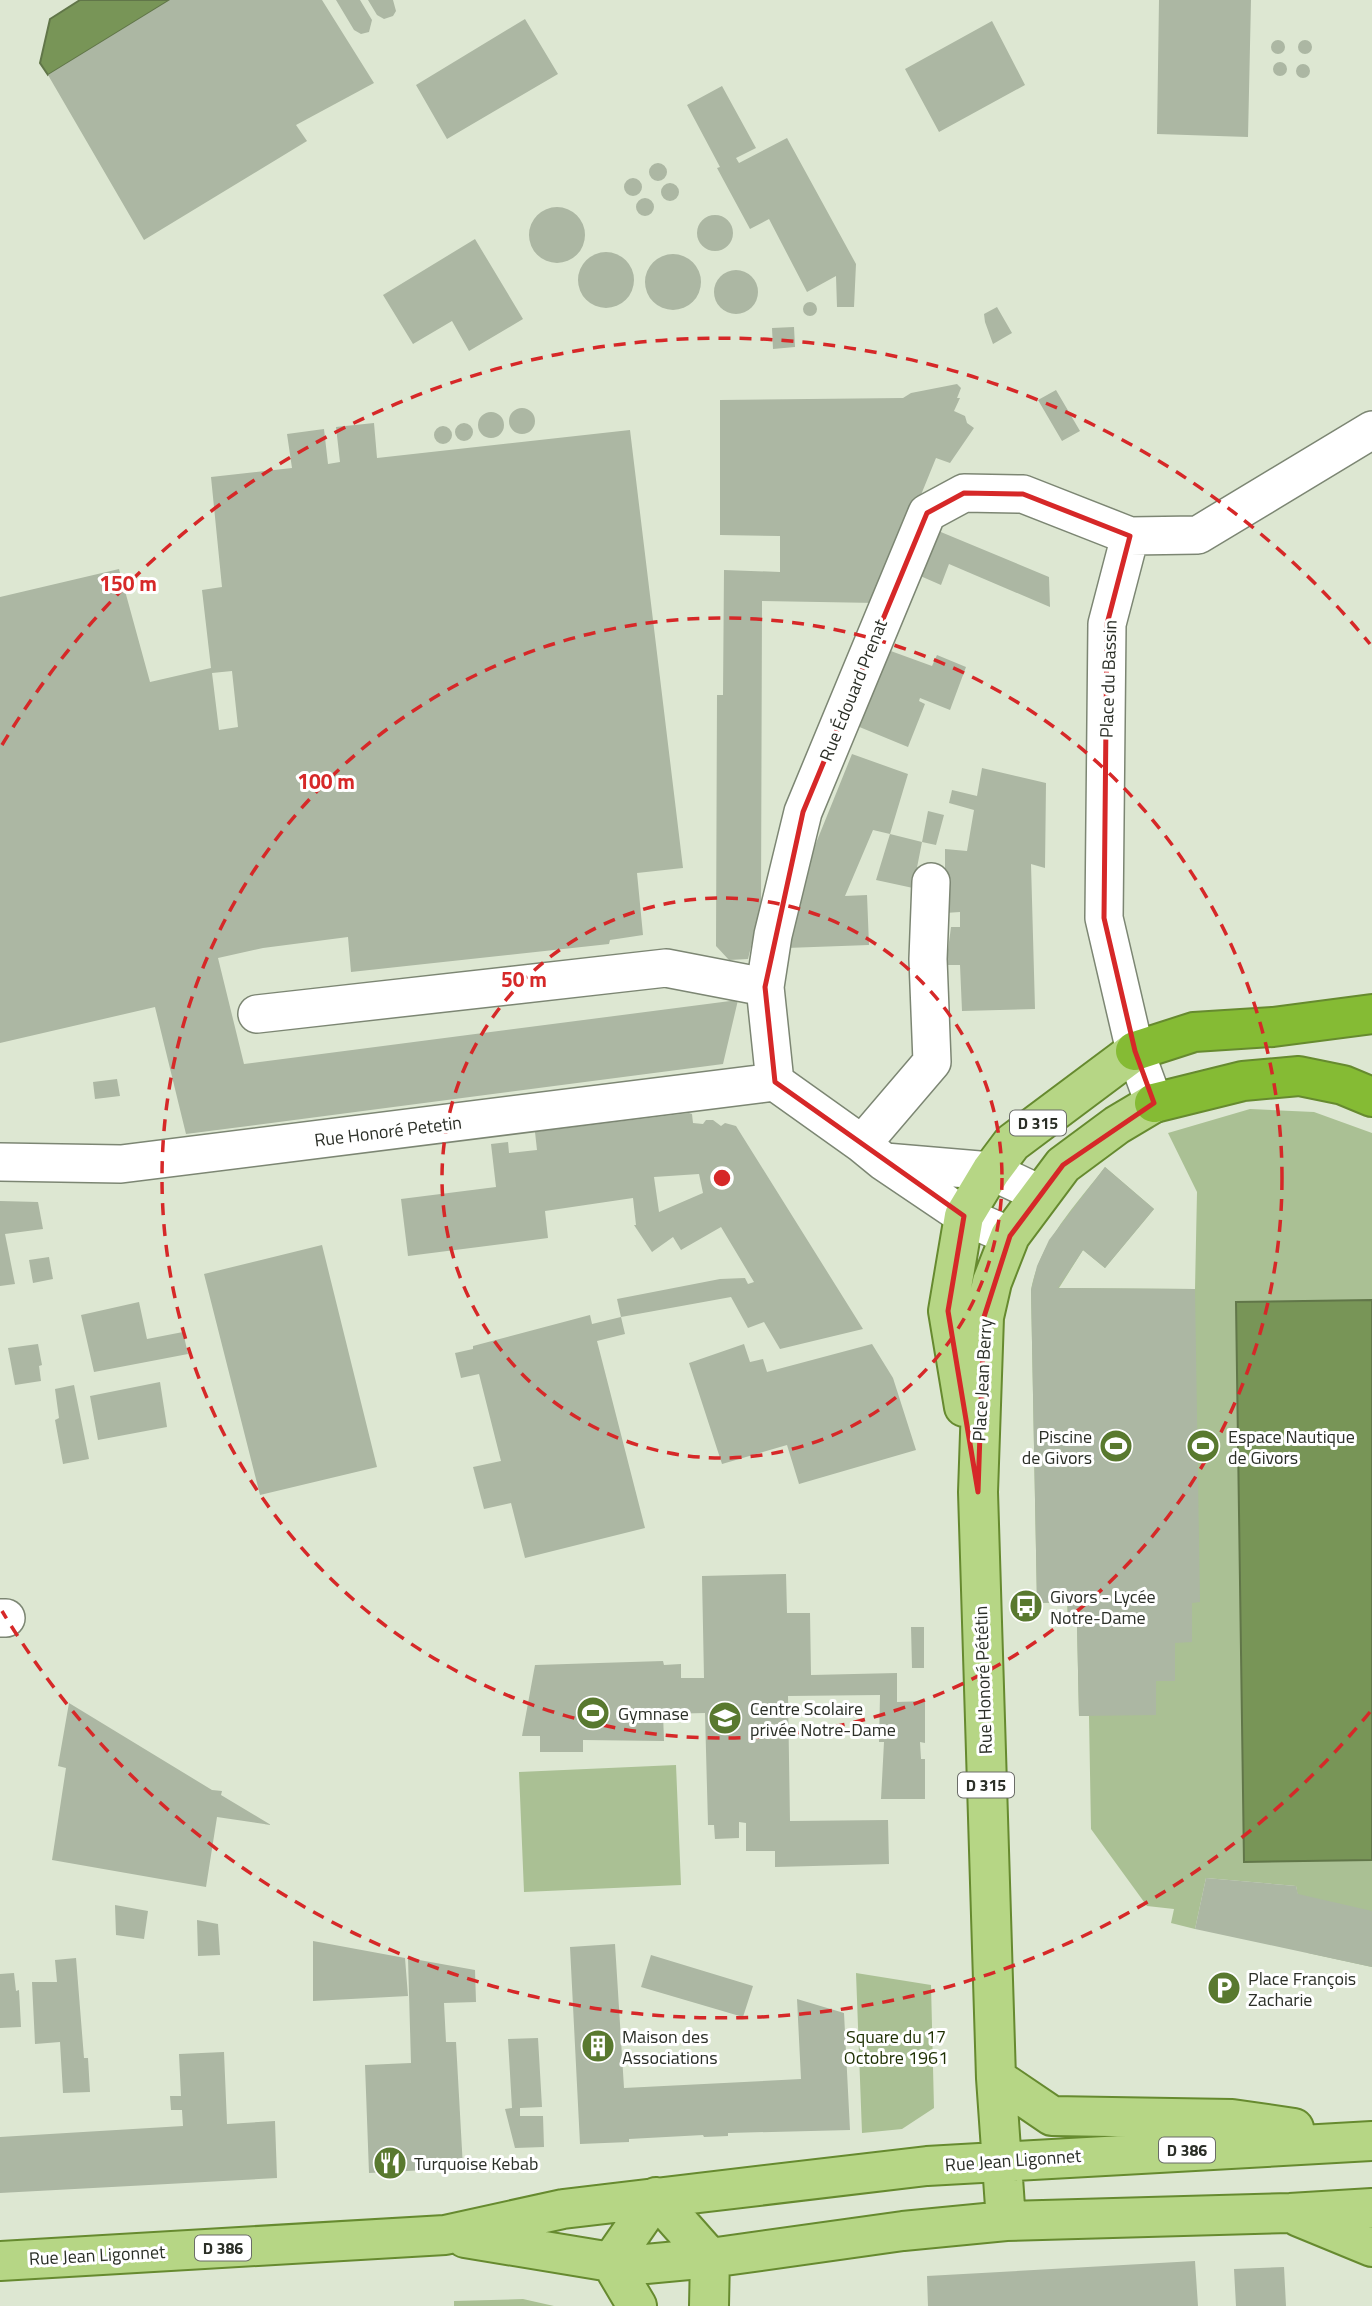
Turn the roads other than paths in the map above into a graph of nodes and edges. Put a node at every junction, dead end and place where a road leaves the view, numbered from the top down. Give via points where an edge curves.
1 (1372, 430) edge
2 (1130, 536) junction
3 (931, 881) dead end
4 (765, 987) junction
5 (257, 1014) dead end
6 (1372, 1014) edge
7 (1135, 1051) junction
8 (775, 1082) junction
9 (1372, 1097) edge
10 (1154, 1103) junction
11 (873, 1153) junction
12 (0, 1162) edge
13 (991, 1171) junction
14 (1040, 1194) junction
15 (964, 1216) junction
16 (1010, 1236) junction
17 (978, 1492) junction
18 (996, 2078) junction
19 (1372, 2140) edge
20 (1002, 2160) junction
21 (656, 2197) junction
22 (1372, 2208) edge
23 (1290, 2213) junction
24 (1006, 2221) junction
25 (445, 2235) junction
26 (1372, 2247) edge
27 (710, 2258) junction
28 (0, 2261) edge
29 (611, 2262) junction
30 (637, 2306) edge
31 (709, 2306) edge

1 - 2 street via 1198,535
2 - 4 street, Rue Édouard Prenat via 1023,494 964,493 927,513 803,812
2 - 7 street, Place du Bassin via 1107,624 1104,918
3 - 11 street via 928,959 933,1062
4 - 5 street via 666,968
4 - 8 street, Rue Édouard Prenat
6 - 7 highway via 1194,1032
7 - 10 street
7 - 13 main road, Place Jean Berry / D 315 via 1012,1143
8 - 11 street
8 - 12 street, Rue Honoré Petetin via 121,1164
9 - 10 highway via 1343,1085 1298,1076 1243,1081
10 - 14 main road, Place Jean Berry / D 315 via 1063,1166
11 - 13 street
11 - 15 street
13 - 14 street
13 - 15 main road, Place Jean Berry / D 315
14 - 16 main road, Place Jean Berry / D 315
15 - 16 street
15 - 17 main road, Place Jean Berry / D 315 via 948,1311
16 - 17 main road, Place Jean Berry / D 315 via 984,1317
17 - 18 main road, Rue Honoré Pététin / D 315
18 - 19 main road via 1052,2116 1232,2119
18 - 20 main road, Rue Honoré Pététin / D 315
19 - 20 main road, Rue Jean Ligonnet / D 386
20 - 21 main road, Rue Jean Ligonnet / D 386
20 - 24 main road, Rue Honoré Pététin / D 315
21 - 25 main road, Rue Jean Ligonnet / D 386 via 563,2209
21 - 27 main road
21 - 29 main road
22 - 23 main road, Rue Jean Ligonnet / D 386
23 - 24 main road, Rue Jean Ligonnet / D 386
23 - 26 main road
24 - 27 main road, Rue Jean Ligonnet / D 386
25 - 28 main road, Rue Jean Ligonnet / D 386
25 - 29 main road, Rue Jean Ligonnet / D 386
27 - 29 main road, Rue Jean Ligonnet / D 386
27 - 31 main road
29 - 30 main road

